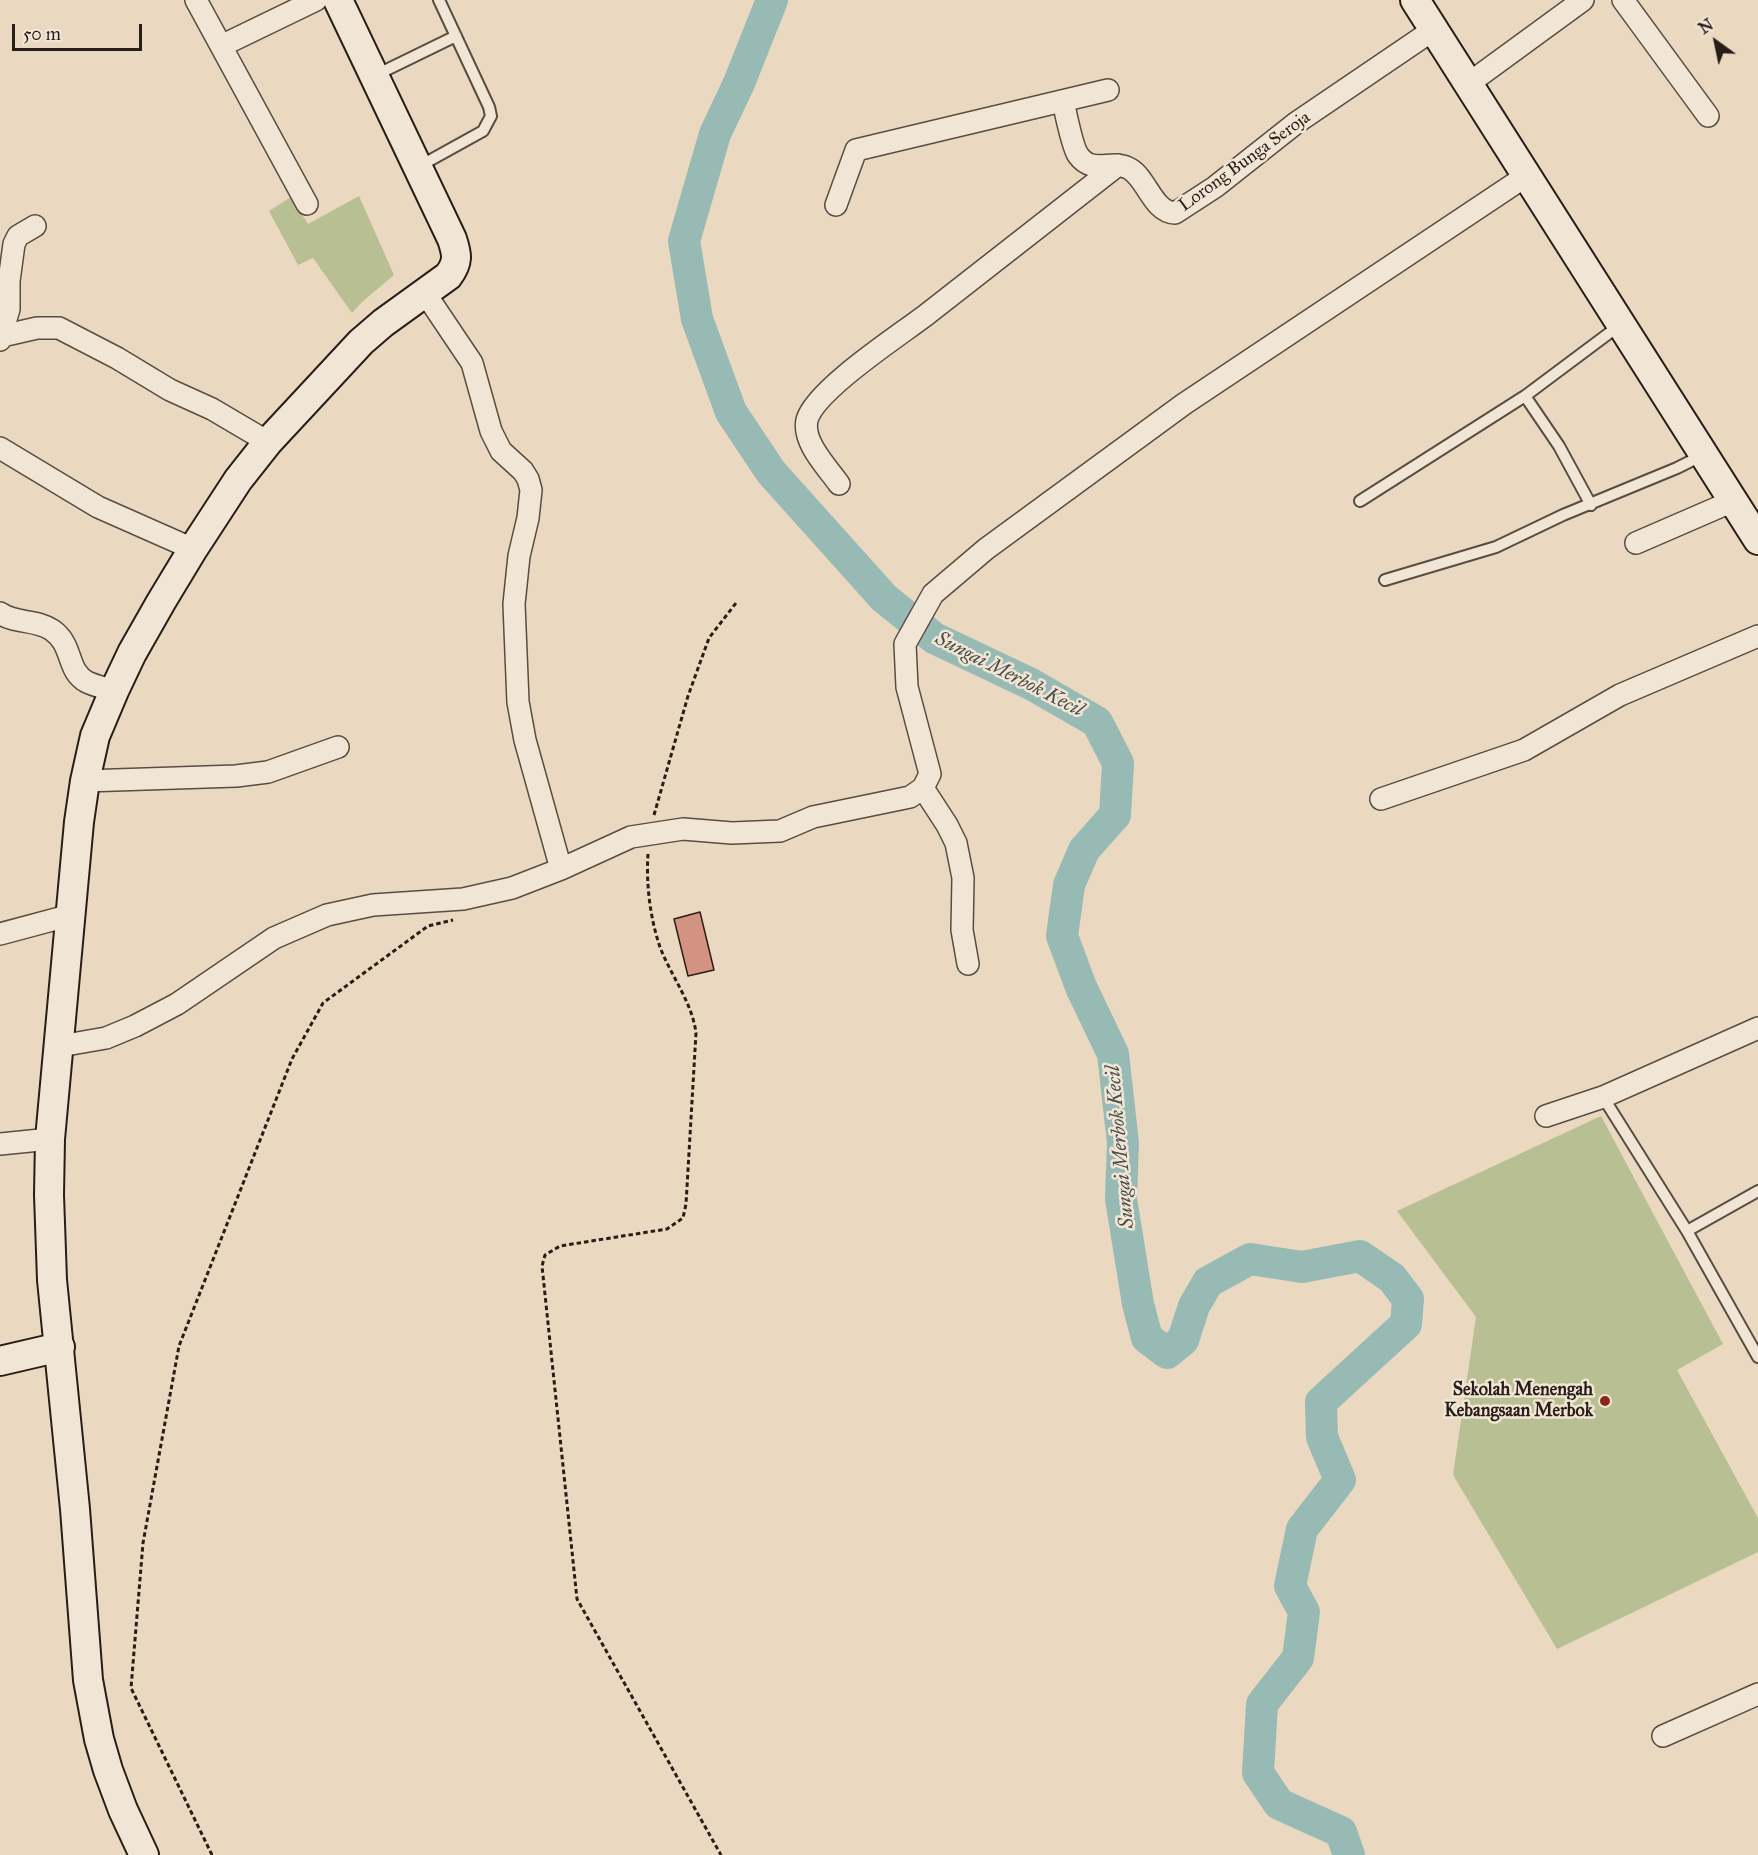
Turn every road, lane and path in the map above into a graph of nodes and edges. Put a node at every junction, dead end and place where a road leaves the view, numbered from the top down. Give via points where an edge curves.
1 (196, 0) edge
2 (316, 0) edge
3 (338, 0) edge
4 (439, 0) edge
5 (1415, 0) edge
6 (1583, 0) edge
7 (1623, 0) edge
8 (1433, 30) junction
9 (456, 36) junction
10 (221, 46) junction
11 (373, 76) junction
12 (1468, 84) junction
13 (1108, 90) dead end
14 (1063, 101) junction
15 (1708, 116) dead end
16 (1118, 165) junction
17 (418, 168) junction
18 (1526, 176) junction
19 (307, 204) dead end
20 (836, 205) dead end
21 (35, 226) dead end
22 (425, 293) junction
23 (1621, 325) junction
24 (1, 338) edge
25 (1525, 396) junction
26 (268, 442) junction
27 (0, 448) edge
28 (1703, 454) junction
29 (839, 484) dead end
30 (1360, 501) dead end
31 (1733, 501) junction
32 (1591, 505) junction
33 (1758, 540) edge
34 (1636, 543) dead end
35 (193, 549) junction
36 (1384, 580) dead end
37 (736, 603) dead end
38 (0, 613) edge
39 (1758, 636) edge
40 (114, 691) junction
41 (338, 747) dead end
42 (85, 781) junction
43 (923, 788) junction
44 (1381, 799) dead end
45 (650, 834) junction
46 (561, 869) junction
47 (463, 899) junction
48 (70, 915) junction
49 (0, 934) edge
50 (968, 964) dead end
51 (1758, 1028) edge
52 (60, 1046) junction
53 (1603, 1097) junction
54 (1546, 1116) dead end
55 (50, 1139) junction
56 (0, 1144) edge
57 (1758, 1191) edge
58 (1687, 1232) junction
59 (60, 1347) junction
60 (1758, 1357) edge
61 (0, 1360) edge
62 (1758, 1694) edge
63 (1663, 1736) dead end
64 (144, 1855) edge
65 (212, 1855) edge
66 (721, 1855) edge

1 - 10 street
2 - 10 street
3 - 11 street
4 - 9 lane
5 - 8 street
6 - 12 street
7 - 15 street
8 - 12 street
8 - 16 street, Lorong Bunga Seroja via 1296,123 1215,187 1175,213 1165,211 1133,172
9 - 11 lane
9 - 17 lane via 489,107 489,122 483,131
10 - 19 street
11 - 17 street
12 - 18 street
13 - 14 street
14 - 16 street via 1077,154 1097,167
14 - 20 street via 856,150
16 - 29 street via 845,375 816,405 807,421 807,431
17 - 22 street via 458,259 448,276
18 - 23 street
18 - 43 street via 1175,410 986,549 933,594 905,644 907,687 930,766
21 - 24 street via 18,236 14,244 9,309
22 - 26 street via 362,342
22 - 46 street via 472,363 491,431 501,451 528,478 531,490 514,604 518,702
23 - 25 lane
23 - 28 street
24 - 26 street via 37,328 59,328
25 - 30 lane
25 - 32 lane via 1559,446
26 - 35 street
27 - 35 street via 98,507
28 - 31 street
28 - 32 lane
31 - 33 street
31 - 34 street
32 - 36 lane via 1496,547
35 - 40 street
37 - 45 path via 705,648
38 - 40 street via 6,618 42,624 54,632 66,644 77,675
39 - 44 street via 1620,695 1524,750
40 - 42 street via 95,736
41 - 42 street via 268,772
42 - 48 street
43 - 45 street via 901,800 813,817 780,831 683,830
43 - 50 street via 956,843 963,878 962,930
45 - 46 street via 631,837
45 - 66 path via 650,906 660,946 694,1020 696,1033 683,1218 667,1229 560,1246 545,1256 542,1266 577,1599
46 - 47 street via 512,888
47 - 52 street via 373,905 327,915 274,938 185,999 135,1026 106,1038
47 - 65 path via 460,918 428,926 323,1003 291,1059 179,1346 142,1543 131,1688
48 - 49 street
48 - 52 street
51 - 53 street
52 - 55 street
53 - 54 street
53 - 58 lane
55 - 56 street
55 - 59 street via 52,1280
57 - 58 lane
58 - 60 lane
59 - 61 street
59 - 64 street via 87,1680 108,1770
62 - 63 street

